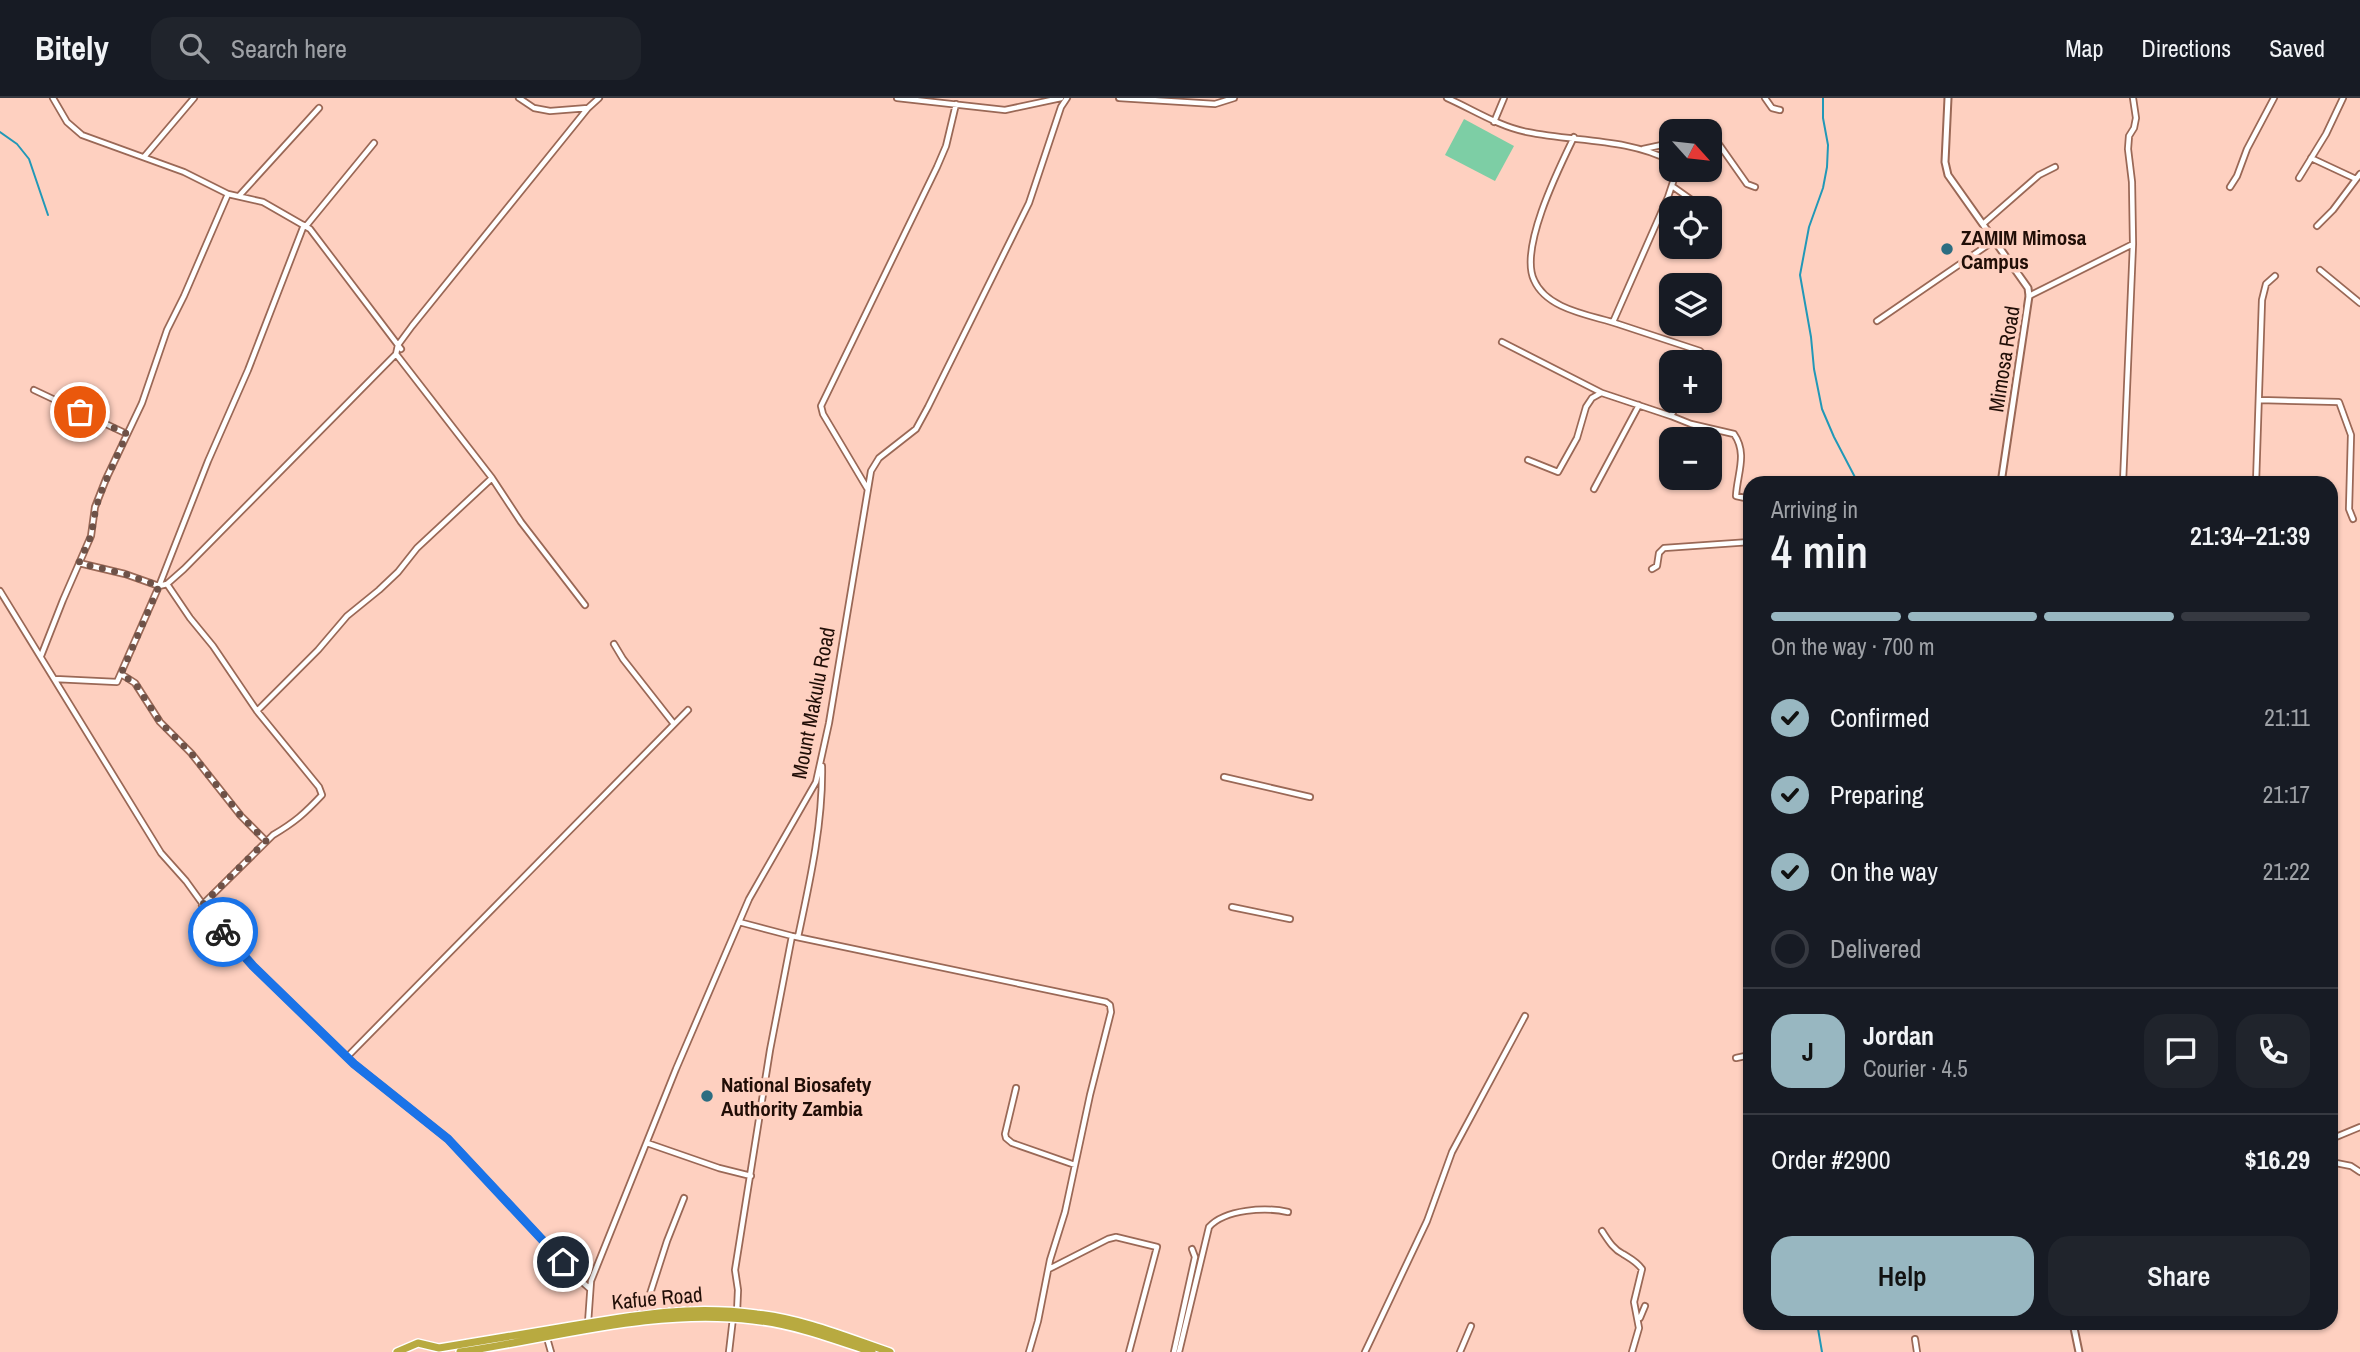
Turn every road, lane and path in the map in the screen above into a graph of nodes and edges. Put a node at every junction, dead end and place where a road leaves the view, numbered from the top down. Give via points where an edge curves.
1 (54, 98) edge
2 (194, 98) edge
3 (519, 98) edge
4 (529, 98) edge
5 (599, 98) edge
6 (897, 98) edge
7 (1064, 98) edge
8 (1119, 98) edge
9 (1234, 98) edge
10 (1447, 98) edge
11 (1469, 98) edge
12 (1504, 98) edge
13 (1765, 98) edge
14 (1948, 98) edge
15 (2133, 98) edge
16 (2274, 98) edge
17 (2343, 98) edge
18 (956, 104) junction
19 (529, 105) junction
20 (1466, 107) junction
21 (319, 108) dead end
22 (588, 108) junction
23 (1780, 110) dead end
24 (1494, 122) junction
25 (1574, 137) junction
26 (374, 144) dead end
27 (1659, 145) edge
28 (1638, 149) junction
29 (1722, 149) edge
30 (1659, 156) edge
31 (144, 157) junction
32 (2311, 159) junction
33 (2056, 167) dead end
34 (2360, 174) edge
35 (2299, 178) dead end
36 (2356, 179) junction
37 (1673, 182) edge
38 (1672, 186) junction
39 (1755, 187) dead end
40 (2230, 187) dead end
41 (228, 194) junction
42 (239, 196) junction
43 (1686, 196) edge
44 (1983, 224) junction
45 (305, 226) junction
46 (2317, 226) dead end
47 (1995, 240) junction
48 (2133, 244) junction
49 (2320, 270) dead end
50 (2275, 276) dead end
51 (2029, 296) junction
52 (2360, 303) edge
53 (1877, 321) dead end
54 (1613, 322) junction
55 (1502, 342) dead end
56 (399, 347) junction
57 (1697, 350) edge
58 (396, 354) junction
59 (34, 390) dead end
60 (1602, 393) junction
61 (2259, 400) junction
62 (1639, 405) junction
63 (1673, 413) edge
64 (1671, 416) junction
65 (127, 434) junction
66 (1528, 460) dead end
67 (2002, 476) edge
68 (2123, 476) edge
69 (2256, 476) edge
70 (492, 478) junction
71 (867, 488) junction
72 (1594, 489) dead end
73 (1743, 498) edge
74 (2353, 519) dead end
75 (1743, 542) edge
76 (79, 563) junction
77 (1652, 569) dead end
78 (167, 584) junction
79 (159, 586) junction
80 (0, 591) edge
81 (585, 605) dead end
82 (614, 644) dead end
83 (41, 656) junction
84 (121, 674) junction
85 (55, 679) junction
86 (688, 710) dead end
87 (257, 711) junction
88 (674, 724) junction
89 (822, 761) junction
90 (1224, 777) dead end
91 (1310, 797) dead end
92 (266, 841) junction
93 (202, 905) junction
94 (1232, 907) dead end
95 (1290, 919) dead end
96 (739, 922) junction
97 (795, 936) junction
98 (1525, 1016) dead end
99 (1743, 1056) edge
100 (347, 1057) junction
101 (1736, 1058) dead end
102 (1016, 1088) dead end
103 (2360, 1127) edge
104 (2338, 1136) edge
105 (647, 1143) junction
106 (2338, 1163) edge
107 (1075, 1165) junction
108 (2360, 1172) edge
109 (751, 1176) junction
110 (684, 1198) dead end
111 (1287, 1212) dead end
112 (1602, 1231) dead end
113 (1192, 1249) dead end
114 (1049, 1269) junction
115 (589, 1288) junction
116 (1645, 1306) dead end
117 (640, 1314) junction
118 (735, 1315) junction
119 (1639, 1320) junction
120 (588, 1323) junction
121 (1471, 1326) dead end
122 (2075, 1330) edge
123 (547, 1338) junction
124 (1915, 1339) dead end
125 (410, 1349) edge
126 (426, 1349) edge
127 (397, 1352) edge
128 (460, 1352) edge
129 (551, 1352) edge
130 (729, 1352) edge
131 (872, 1352) edge
132 (890, 1352) edge
133 (1029, 1352) edge
134 (1129, 1352) edge
135 (1176, 1352) edge
136 (1365, 1352) edge
137 (1460, 1352) edge
138 (1632, 1352) edge
139 (1917, 1352) edge
140 (2080, 1352) edge

1 - 31 street via 63,117 78,132
2 - 31 street
3 - 19 street
4 - 19 street
5 - 22 street
6 - 18 street
7 - 18 street via 1005,110
7 - 71 street, Mount Makulu Road via 1029,203 928,407 911,434 878,458
8 - 9 street via 1215,104
10 - 20 street
11 - 20 street
12 - 24 street
13 - 23 street
14 - 44 street, Mimosa Road via 1948,174
15 - 48 street via 2136,118 2127,149
16 - 40 street
17 - 32 street
18 - 71 street via 940,161 822,402 823,414
19 - 22 street via 550,111
20 - 24 street
21 - 42 street
22 - 56 street
24 - 25 street via 1527,132
25 - 28 street
25 - 54 street via 1546,199 1531,271 1537,286 1555,302
26 - 45 street
27 - 28 street
28 - 30 street
29 - 39 street via 1747,184
31 - 41 street
32 - 35 street
32 - 36 street
33 - 44 street via 2039,175
34 - 36 street
36 - 46 street
37 - 38 street
38 - 43 street
38 - 54 street
41 - 42 street
41 - 65 street
42 - 45 street via 267,204
44 - 47 street, Mimosa Road
45 - 56 street
45 - 79 street
47 - 51 street, Mimosa Road
47 - 53 street
48 - 51 street
48 - 68 street
49 - 52 street
50 - 61 street via 2266,284 2262,300
51 - 67 street, Mimosa Road
54 - 57 street
55 - 60 street
56 - 58 street
58 - 70 street
58 - 78 street
59 - 65 street
60 - 62 street
60 - 66 street via 1586,407 1577,438 1558,472
61 - 69 street
61 - 74 street via 2339,401 2351,431 2349,509
62 - 64 street
62 - 72 street
63 - 64 street
64 - 73 street via 1734,434 1742,463 1736,496
65 - 76 street via 103,487
70 - 81 street
70 - 87 street via 417,548 389,581 347,616
71 - 89 street, Mount Makulu Road
75 - 77 street via 1664,548
76 - 79 street
76 - 83 street
78 - 79 street
78 - 87 street
79 - 84 street
80 - 83 street
82 - 88 street
83 - 85 street
84 - 85 street via 112,683
84 - 92 street via 135,683 160,722
85 - 93 street via 161,853
86 - 88 street
87 - 92 street via 321,795 295,822
88 - 100 street
89 - 96 street, Mount Makulu Road via 811,792
89 - 97 street via 808,893
90 - 91 street
92 - 93 street
93 - 100 street via 253,966
94 - 95 street
96 - 97 street
96 - 105 street, Mount Makulu Road
97 - 107 street via 1110,1004
97 - 109 street via 768,1061
98 - 136 street via 1456,1143 1427,1221
99 - 101 street
100 - 115 street via 448,1139
102 - 107 street via 1006,1138
103 - 104 street
105 - 109 street
105 - 115 street, Mount Makulu Road
106 - 108 street
107 - 114 street
109 - 118 street via 735,1270
110 - 117 street
111 - 135 street via 1263,1208 1228,1216 1209,1227
112 - 119 street via 1621,1254 1636,1260 1642,1269 1634,1302
113 - 135 street via 1195,1257
114 - 133 street
114 - 134 street via 1116,1237 1157,1247
115 - 120 street, Mount Makulu Road
116 - 119 street
117 - 118 highway, Kafue Road via 701,1310
117 - 120 highway, Kafue Road
118 - 123 highway, Kafue Road via 665,1319
118 - 130 street
118 - 131 highway, Kafue Road
118 - 132 highway, Kafue Road via 804,1323
119 - 138 street
120 - 126 highway, Kafue Road
121 - 137 street
122 - 140 street
123 - 128 highway, Kafue Road
123 - 129 street
124 - 139 street
125 - 126 highway, Kafue Road via 418,1343
125 - 127 highway

